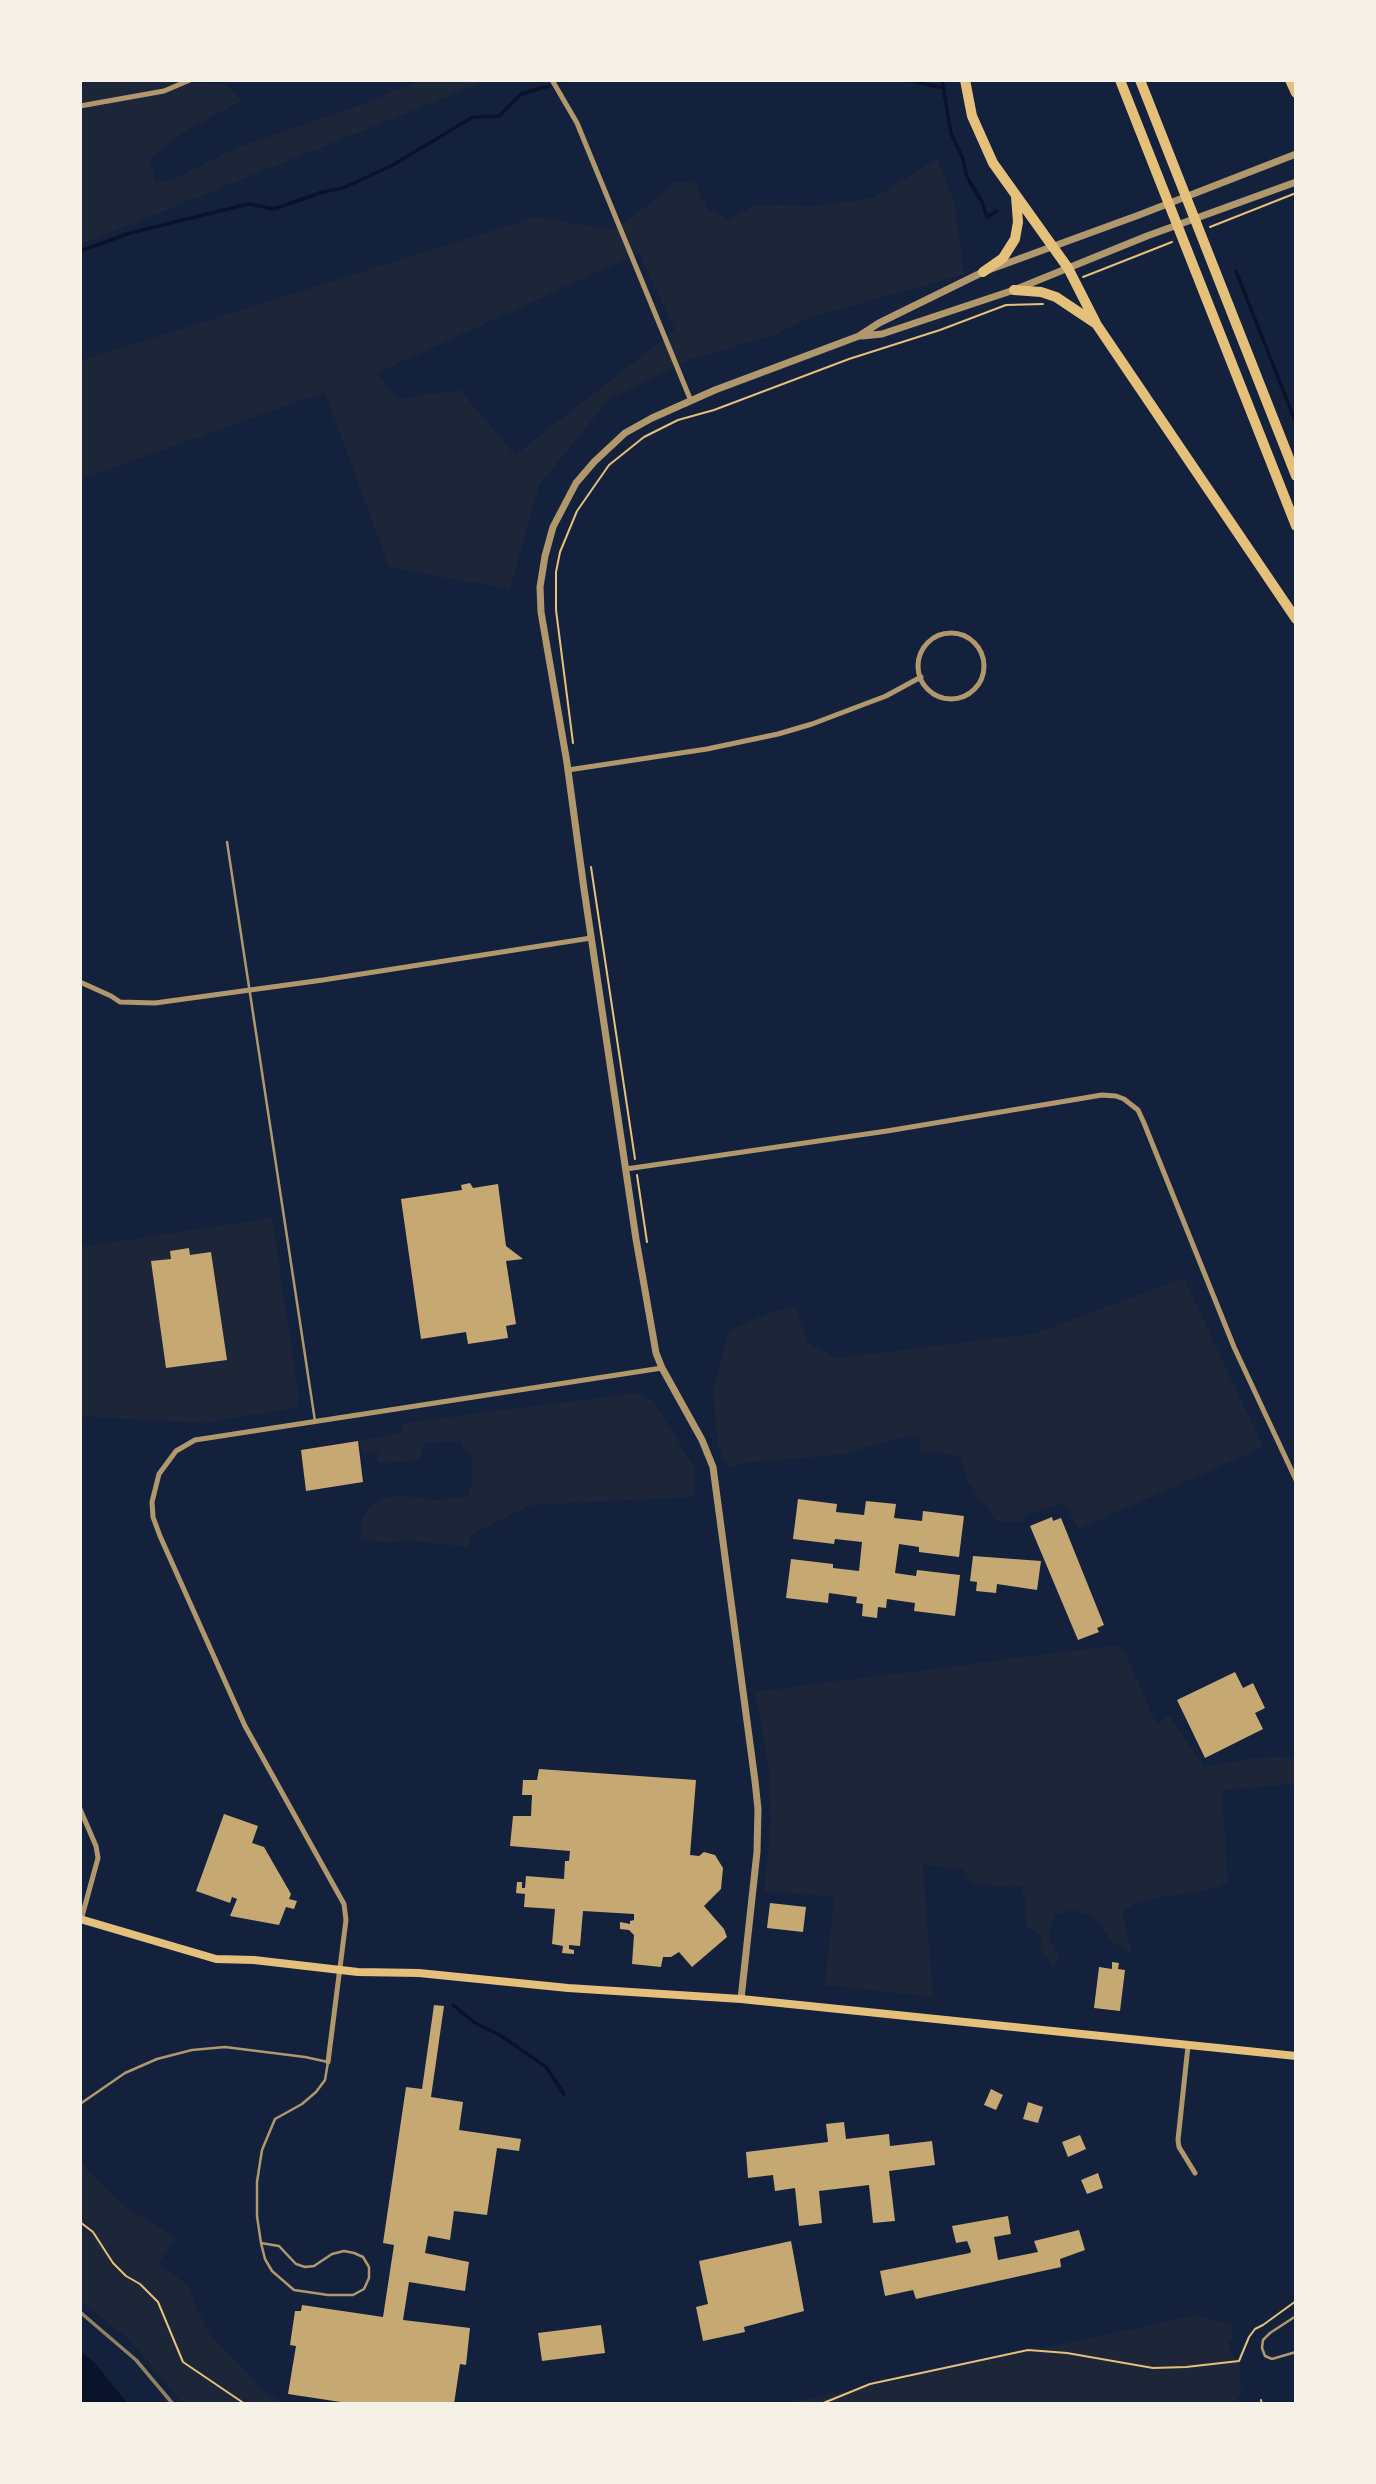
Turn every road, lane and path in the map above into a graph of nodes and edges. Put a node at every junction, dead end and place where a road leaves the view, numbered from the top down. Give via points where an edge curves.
1 (190, 80) edge
2 (552, 80) edge
3 (965, 80) edge
4 (1120, 80) edge
5 (1140, 80) edge
6 (80, 106) edge
7 (1296, 154) edge
8 (1296, 182) edge
9 (1296, 193) edge
10 (1016, 195) junction
11 (1227, 221) dead end
12 (1054, 246) junction
13 (1152, 250) dead end
14 (1068, 268) junction
15 (984, 272) junction
16 (1076, 279) junction
17 (1014, 290) junction
18 (1056, 297) junction
19 (1097, 325) junction
20 (859, 336) junction
21 (691, 401) junction
22 (1296, 476) edge
23 (1296, 526) edge
24 (1296, 619) edge
25 (921, 677) junction
26 (572, 749) dead end
27 (568, 770) junction
28 (227, 842) dead end
29 (591, 868) dead end
30 (591, 938) junction
31 (82, 985) edge
32 (250, 990) junction
33 (636, 1167) junction
34 (626, 1169) junction
35 (647, 1247) dead end
36 (662, 1368) junction
37 (316, 1421) junction
38 (1296, 1480) edge
39 (80, 1810) edge
40 (81, 1919) edge
41 (339, 1970) junction
42 (741, 1999) junction
43 (1188, 2046) junction
44 (1296, 2056) edge
45 (328, 2062) junction
46 (80, 2104) edge
47 (1195, 2173) dead end
48 (80, 2222) edge
49 (261, 2244) junction
50 (1296, 2301) edge
51 (1296, 2316) edge
52 (1296, 2352) edge
53 (245, 2403) edge
54 (821, 2403) edge

1 - 6 street via 164,91
2 - 21 street via 578,123
3 - 10 highway via 977,133
4 - 23 highway
5 - 22 highway
7 - 12 street
8 - 14 street
9 - 11 path
10 - 12 highway
10 - 15 highway via 1015,239 1003,258
12 - 14 highway
12 - 15 street
13 - 16 path
14 - 16 highway
14 - 17 street
15 - 20 street
16 - 19 highway
17 - 18 highway
17 - 20 street via 882,334
18 - 19 highway
18 - 26 path via 1052,307 1006,305 678,420 644,437 609,465 577,512 556,572
19 - 24 highway
20 - 21 street
21 - 27 street via 625,433 609,446 576,483 553,527 540,587 541,612
25 - 25 street via 932,694 957,698 977,686 984,663 979,649 961,634 936,635 919,655
25 - 27 street via 886,696 801,727 707,749
27 - 30 street
28 - 32 lane
29 - 33 path
30 - 32 street
30 - 34 street
31 - 32 street via 120,1002 134,1003
32 - 37 lane
33 - 34 street
33 - 35 path
33 - 38 street via 1116,1096 1141,1116 1234,1347
34 - 36 street via 650,1324
36 - 37 street
36 - 42 street via 713,1467 755,1781 757,1852
37 - 41 street via 188,1443 162,1468 152,1503 160,1536 245,1726 344,1904
39 - 40 street via 98,1858
40 - 41 main road via 216,1958
41 - 42 main road
41 - 45 street
42 - 43 main road
43 - 44 main road
43 - 47 street via 1178,2140
45 - 46 lane via 225,2047 192,2050 125,2073
45 - 49 lane via 325,2080 303,2104 275,2119 262,2150 257,2182
48 - 53 path via 93,2232 120,2270 158,2302 183,2362
49 - 49 lane via 272,2271 294,2290 353,2295 364,2289 369,2278 369,2267 354,2253 332,2254 305,2267 279,2246
50 - 54 path via 1255,2329 1239,2361 1153,2368 1028,2350 870,2384
51 - 52 lane via 1270,2333 1262,2348 1272,2359

